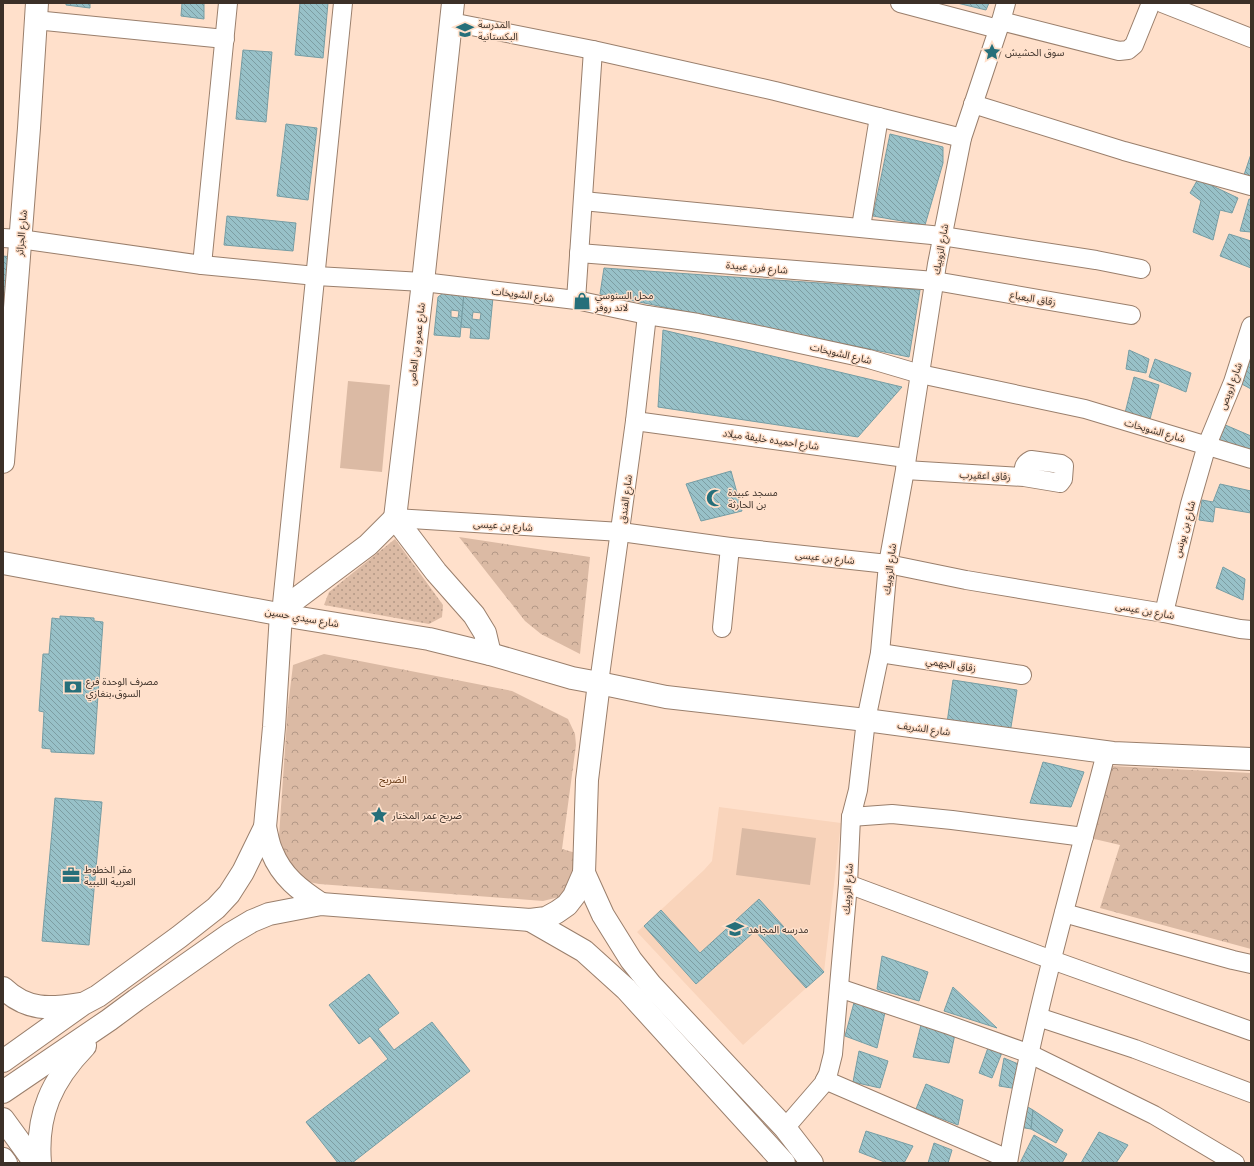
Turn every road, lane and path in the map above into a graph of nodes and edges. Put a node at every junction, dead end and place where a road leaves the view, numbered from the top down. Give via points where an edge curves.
1 (228, 3) edge
2 (343, 3) edge
3 (900, 3) edge
4 (1006, 3) edge
5 (1151, 3) edge
6 (1162, 3) edge
7 (36, 11) edge
8 (452, 12) edge
9 (999, 25) junction
10 (1251, 38) edge
11 (225, 39) junction
12 (593, 50) junction
13 (973, 104) junction
14 (879, 117) junction
15 (962, 138) junction
16 (1251, 186) edge
17 (583, 200) junction
18 (861, 228) junction
19 (942, 236) junction
20 (11, 238) edge
21 (579, 253) junction
22 (202, 265) junction
23 (1141, 269) dead end
24 (316, 276) junction
25 (934, 281) junction
26 (423, 282) junction
27 (576, 300) junction
28 (647, 315) junction
29 (1131, 315) dead end
30 (1251, 326) edge
31 (920, 374) junction
32 (6, 403) edge
33 (635, 420) junction
34 (1207, 446) junction
35 (1251, 459) edge
36 (3, 462) edge
37 (906, 464) junction
38 (1064, 479) dead end
39 (395, 518) junction
40 (621, 532) junction
41 (730, 547) junction
42 (3, 563) edge
43 (888, 564) junction
44 (1164, 612) junction
45 (281, 614) junction
46 (722, 628) dead end
47 (1251, 630) edge
48 (880, 653) junction
49 (490, 654) junction
50 (1022, 675) dead end
51 (599, 683) junction
52 (866, 720) junction
53 (1106, 753) junction
54 (1251, 759) edge
55 (851, 817) junction
56 (265, 827) junction
57 (1084, 837) junction
58 (584, 873) junction
59 (848, 884) junction
60 (322, 904) junction
61 (1064, 913) junction
62 (530, 920) junction
63 (1052, 960) junction
64 (1251, 964) edge
65 (3, 988) edge
66 (839, 988) junction
67 (83, 1004) junction
68 (1038, 1017) junction
69 (109, 1020) junction
70 (1251, 1031) edge
71 (1030, 1054) junction
72 (3, 1061) edge
73 (825, 1080) junction
74 (3, 1092) edge
75 (1251, 1093) edge
76 (3, 1119) edge
77 (785, 1128) junction
78 (3, 1159) edge
79 (1008, 1161) edge
80 (6, 1163) edge
81 (35, 1163) edge
82 (40, 1163) edge
83 (784, 1163) edge
84 (812, 1163) edge
85 (1235, 1163) edge

1 - 11 street
2 - 24 street
3 - 9 street
4 - 9 street, شارع الزوبيك
5 - 9 street via 1134,45 1128,50 1120,51
6 - 10 street
7 - 11 street
7 - 20 main road, شارع الجزائر via 32,88
8 - 12 street
8 - 26 main road, شارع عمرو بن العاص
9 - 13 street, شارع الزوبيك
11 - 22 street
12 - 14 street
12 - 17 street
13 - 15 street, شارع الزوبيك
13 - 16 street via 1124,151
14 - 15 street
14 - 18 street
15 - 19 street, شارع الزوبيك
17 - 18 street
17 - 21 street
18 - 19 street
19 - 23 street
19 - 25 street, شارع الزوبيك
20 - 22 street, شارع الشويخات
20 - 32 main road, شارع الجزائر
21 - 25 street, شارع فرن عبيدة
21 - 27 street
22 - 24 street, شارع الشويخات
24 - 26 street, شارع الشويخات
24 - 45 street
25 - 29 street, زقاق البعباع
25 - 31 street, شارع الزوبيك
26 - 27 street, شارع الشويخات
26 - 39 main road, شارع عمرو بن العاص
27 - 28 street, شارع الشويخات
28 - 31 street, شارع الشويخات via 698,323 869,359
28 - 33 street, شارع الفندق
30 - 34 street, شارع ارويص via 1233,382
31 - 34 street, شارع الشويخات via 1085,409
31 - 37 street, شارع الزوبيك
32 - 36 main road, شارع الجزائر
33 - 37 street, شارع احميده خليفة ميلاد
33 - 40 street, شارع الفندق
34 - 35 street, شارع الشويخات
34 - 44 street, شارع بن يونس
37 - 38 street, زقاق اعقيرب via 1056,483
37 - 43 street, شارع الزوبيك
39 - 40 street, شارع بن عيسى
39 - 45 main road via 368,545 292,602
39 - 49 main road via 436,572 474,615 485,633
40 - 41 street, شارع بن عيسى
40 - 51 street, شارع الفندق
41 - 43 street, شارع بن عيسى
41 - 46 street
42 - 45 main road, شارع سيدي حسين
43 - 44 street, شارع بن عيسى via 966,580
43 - 48 street, شارع الزوبيك
44 - 47 street, شارع بن عيسى
45 - 49 main road, شارع سيدي حسين via 428,639
45 - 56 main road
48 - 50 street, زقاق الجهمي
48 - 52 street, شارع الزوبيك
49 - 51 main road, شارع سيدي حسين via 572,678
51 - 52 main road, شارع الشريف via 666,697
51 - 58 main road via 586,780
52 - 53 main road, شارع الشريف
52 - 55 street, شارع الزوبيك via 858,790
53 - 54 main road, شارع الشريف
53 - 57 street
55 - 57 street via 892,814
55 - 59 street, شارع الزوبيك
56 - 60 main road via 278,866 299,889
56 - 67 main road via 243,872 216,908 98,996
57 - 61 street
58 - 62 main road via 567,905 546,918
58 - 77 main road via 603,915 631,960 651,985
59 - 63 street
59 - 66 street, شارع الزوبيك
60 - 62 main road
60 - 69 main road via 269,914 252,920
61 - 63 street
61 - 64 street
62 - 83 main road via 584,951 626,988
63 - 68 street
63 - 70 street
65 - 67 main road via 22,1002 37,1007 54,1008
66 - 71 street
66 - 73 street, شارع الزوبيك via 833,1054
67 - 72 main road
68 - 71 street
68 - 75 street via 1135,1049
69 - 74 main road
69 - 82 main road via 69,1063 55,1085 40,1127
71 - 79 street
71 - 85 street via 1154,1115
73 - 77 street, شارع الزوبيك
73 - 79 street
76 - 81 main road
77 - 84 main road
78 - 80 main road

